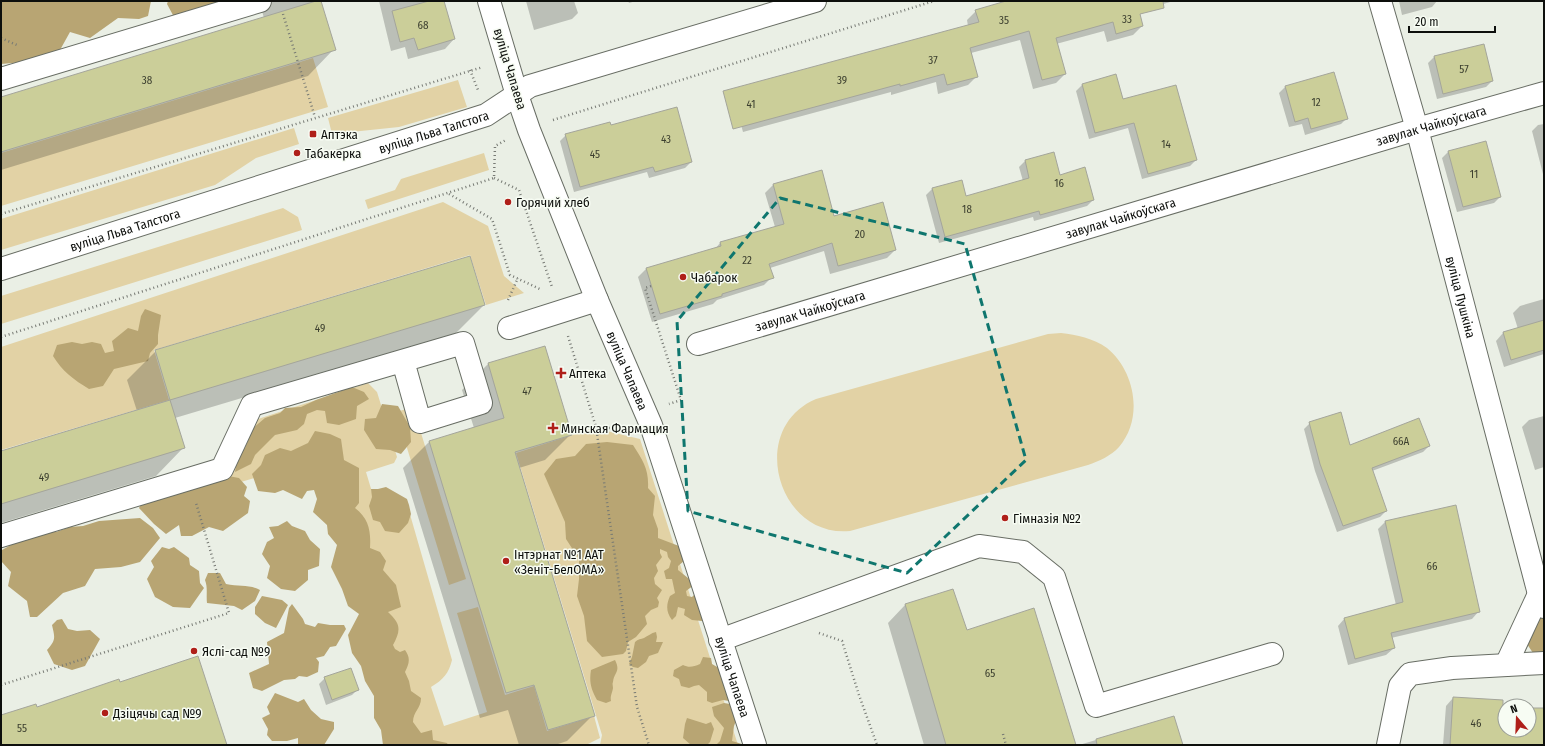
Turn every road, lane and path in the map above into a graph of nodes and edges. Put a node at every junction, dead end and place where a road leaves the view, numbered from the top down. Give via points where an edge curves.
1 (260, 1) edge
2 (489, 1) edge
3 (815, 1) edge
4 (934, 1) edge
5 (1380, 1) edge
6 (283, 14) dead end
7 (1, 79) edge
8 (478, 92) dead end
9 (1544, 93) edge
10 (517, 95) junction
11 (315, 117) junction
12 (550, 121) dead end
13 (1416, 129) junction
14 (495, 146) dead end
15 (494, 178) junction
16 (449, 194) junction
17 (1, 214) edge
18 (1, 270) edge
19 (518, 278) junction
20 (651, 286) dead end
21 (597, 300) junction
22 (558, 304) junction
23 (506, 305) dead end
24 (509, 328) dead end
25 (1, 337) edge
26 (698, 344) dead end
27 (403, 361) dead end
28 (663, 406) dead end
29 (596, 427) junction
30 (630, 429) dead end
31 (188, 479) junction
32 (1, 536) edge
33 (1542, 600) edge
34 (815, 631) dead end
35 (720, 640) junction
36 (1272, 654) dead end
37 (1544, 663) edge
38 (1506, 665) junction
39 (1, 685) edge
40 (1003, 734) dead end
41 (649, 745) edge
42 (755, 745) edge
43 (877, 745) edge
44 (1006, 745) edge
45 (1388, 745) edge

1 - 7 street
2 - 10 street, вуліца Чапаева
3 - 10 street, вуліца Льва Талстога via 530,86
4 - 12 path
5 - 13 street, вуліца Пушкіна
6 - 11 path
8 - 11 path via 470,70
9 - 13 street, завулак Чайкоўскага
10 - 18 street, вуліца Льва Талстога via 486,115
10 - 21 street, вуліца Чапаева
11 - 17 path
13 - 26 street, завулак Чайкоўскага
13 - 33 street, вуліца Пушкіна
14 - 15 path
15 - 16 path
15 - 22 path via 519,190
16 - 19 path via 492,219 510,275
16 - 25 path
19 - 22 path
19 - 23 path
20 - 28 path via 645,288 681,400
21 - 22 street
21 - 35 street, вуліца Чапаева via 650,425
22 - 24 street
22 - 29 path
27 - 31 street via 252,405 222,469
29 - 30 path
29 - 41 path via 637,707
31 - 32 street
31 - 39 path via 229,613
33 - 38 street
34 - 43 path via 842,641
35 - 36 street via 978,546 1023,552 1054,577 1096,706
35 - 42 street, вуліца Чапаева
37 - 38 street
38 - 45 street via 1452,668 1410,674 1400,686
40 - 44 path

